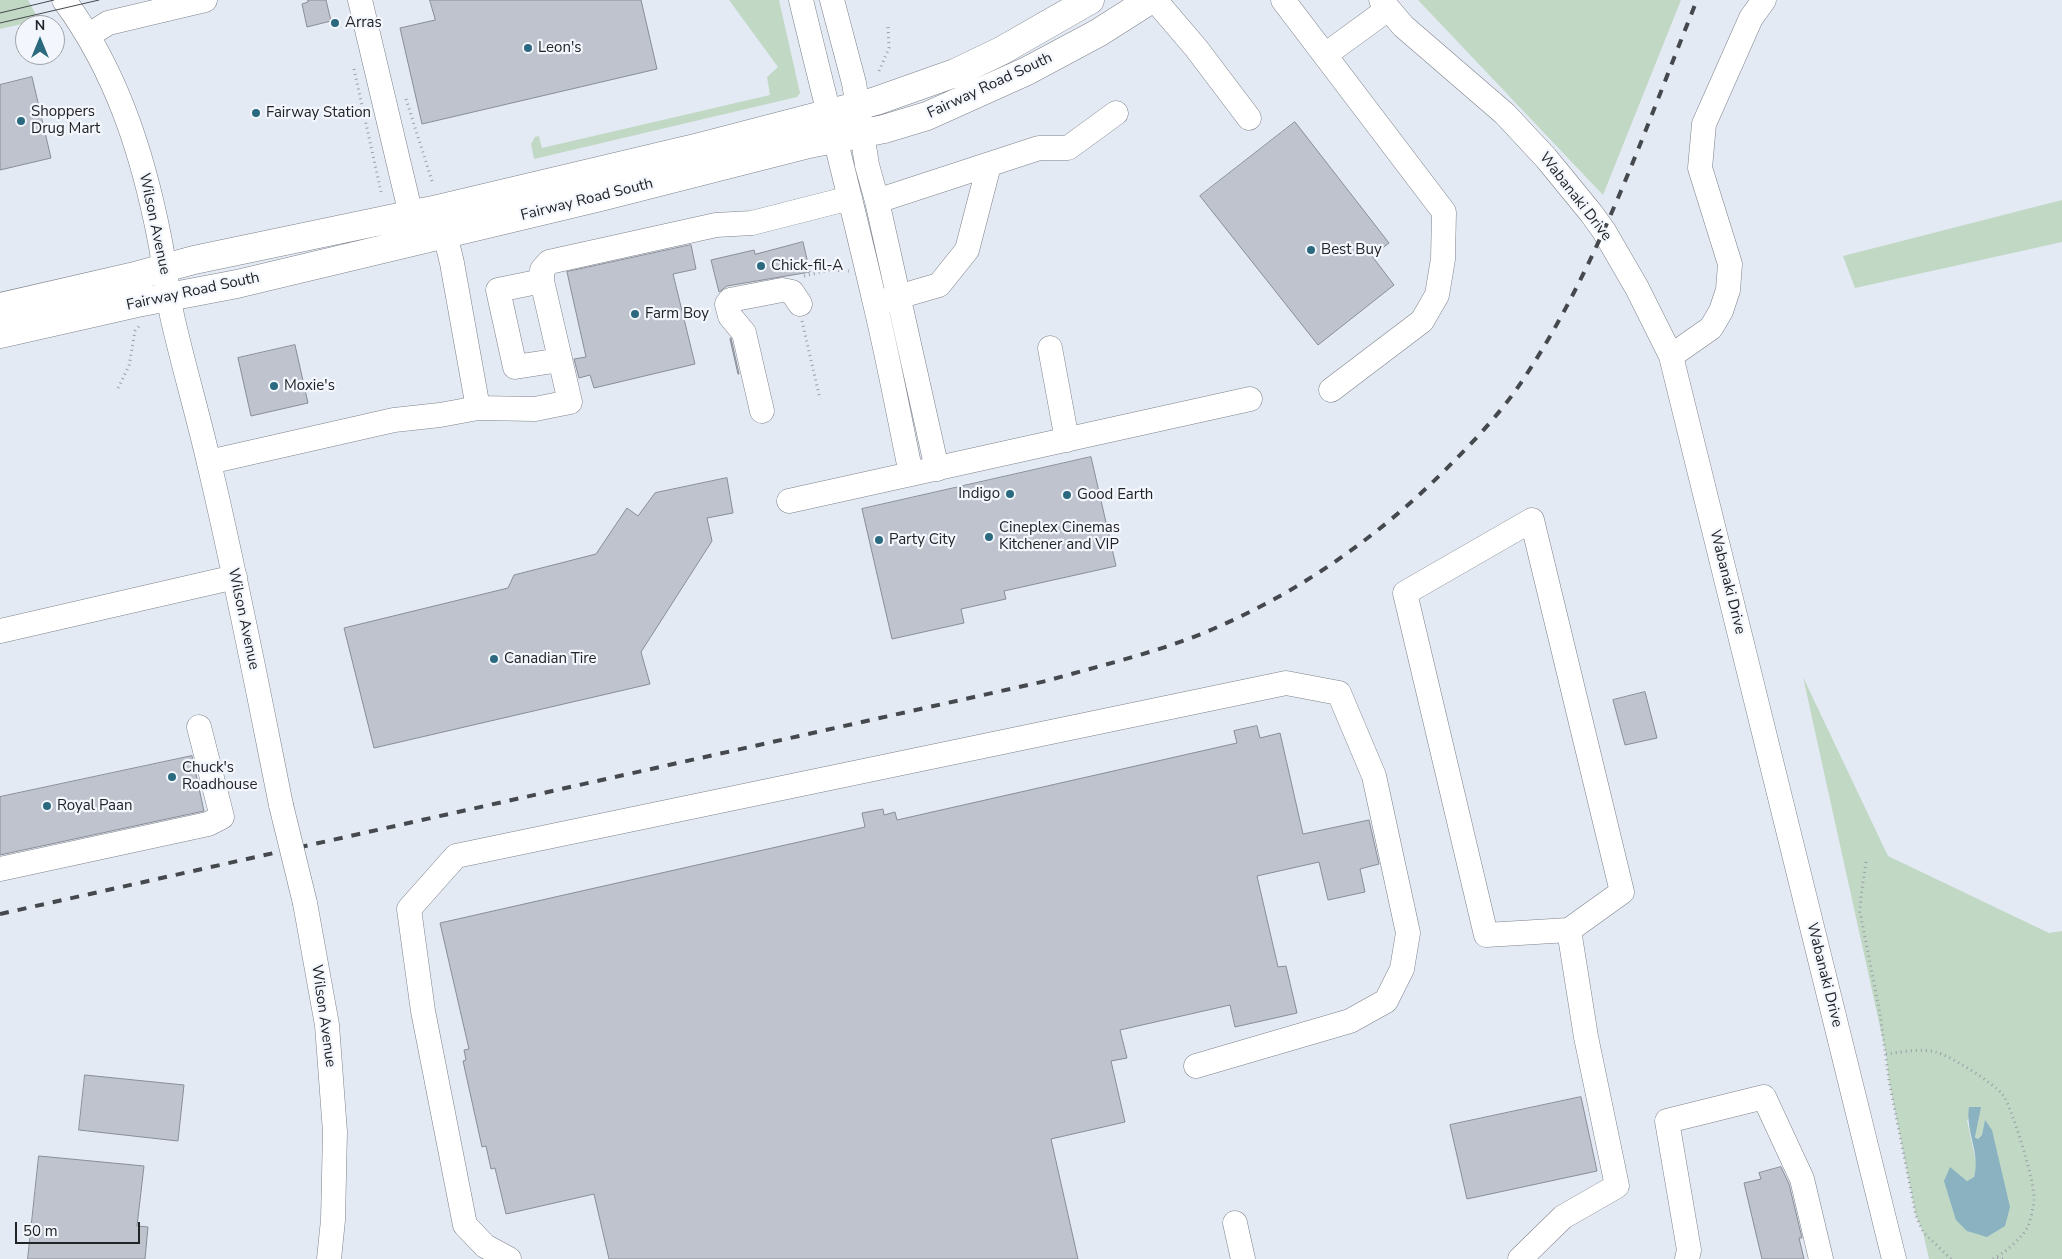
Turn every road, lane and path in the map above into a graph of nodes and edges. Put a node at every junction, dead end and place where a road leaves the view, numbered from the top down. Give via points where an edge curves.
1 (64, 0) edge
2 (205, 0) edge
3 (360, 0) edge
4 (802, 0) edge
5 (832, 0) edge
6 (1090, 0) edge
7 (1150, 0) edge
8 (1155, 0) edge
9 (1283, 0) edge
10 (1764, 0) edge
11 (1385, 5) edge
12 (888, 26) dead end
13 (88, 36) junction
14 (1325, 55) junction
15 (352, 60) dead end
16 (879, 71) dead end
17 (404, 91) dead end
18 (858, 106) junction
19 (828, 113) junction
20 (1116, 113) dead end
21 (1249, 118) dead end
22 (863, 133) junction
23 (834, 139) junction
24 (989, 165) junction
25 (432, 181) dead end
26 (381, 192) dead end
27 (850, 198) junction
28 (877, 201) junction
29 (411, 216) junction
30 (445, 234) junction
31 (164, 269) junction
32 (542, 281) junction
33 (169, 298) junction
34 (899, 298) junction
35 (875, 303) junction
36 (800, 304) dead end
37 (0, 307) edge
38 (140, 324) dead end
39 (0, 334) edge
40 (1050, 348) dead end
41 (1671, 356) junction
42 (560, 360) junction
43 (118, 388) dead end
44 (1331, 390) dead end
45 (1250, 399) dead end
46 (478, 408) junction
47 (757, 412) dead end
48 (1067, 440) junction
49 (209, 462) junction
50 (936, 469) junction
51 (911, 474) junction
52 (789, 501) dead end
53 (235, 577) junction
54 (0, 631) edge
55 (199, 727) dead end
56 (1866, 862) dead end
57 (0, 869) edge
58 (1569, 930) junction
59 (1886, 1054) junction
60 (1196, 1066) dead end
61 (1235, 1222) dead end
62 (1994, 1258) edge
63 (328, 1259) edge
64 (509, 1259) edge
65 (1243, 1259) edge
66 (1520, 1259) edge
67 (1687, 1259) edge
68 (1821, 1259) edge
69 (1894, 1259) edge
70 (1950, 1259) edge
71 (2004, 1259) edge

1 - 13 street, Wilson Avenue
2 - 13 street via 108,23
3 - 29 street
4 - 19 street
5 - 18 street
6 - 18 main road, Fairway Road South via 1001,51 955,73
7 - 22 main road, Fairway Road South via 1098,33 979,94 927,116
8 - 21 street
9 - 14 street
10 - 41 street via 1751,18 1704,124 1700,168 1730,264 1728,290 1711,328
11 - 14 street
11 - 41 street, Wabanaki Drive via 1403,26 1505,114 1546,158 1604,231
12 - 16 path via 889,48
13 - 31 street, Wilson Avenue via 113,82 135,142 149,190
14 - 44 street via 1444,212 1443,259 1437,295 1422,321
15 - 26 path
17 - 25 path
18 - 19 main road, Fairway Road South
18 - 22 street
19 - 23 street
19 - 29 main road, Fairway Road South
20 - 24 street via 1068,148 1039,148
22 - 23 main road, Fairway Road South
22 - 28 street via 867,165
23 - 27 street
23 - 30 main road, Fairway Road South
24 - 28 street
24 - 34 street via 967,250 939,285
27 - 32 street via 752,224 716,225 549,262 542,270
27 - 35 street
28 - 34 street
29 - 31 main road, Fairway Road South via 194,260
30 - 33 main road, Fairway Road South
30 - 46 street
31 - 33 street, Wilson Avenue
31 - 37 main road, Fairway Road South
32 - 42 street
32 - 42 street via 498,290 515,367
33 - 39 main road, Fairway Road South
33 - 49 street, Wilson Avenue
34 - 35 street
34 - 50 street
35 - 51 street
36 - 47 street via 792,292 773,290 730,300 727,304 730,316 744,333
38 - 43 path via 135,331 129,366
40 - 48 street
41 - 69 street, Wabanaki Drive
42 - 46 street via 570,402 535,408
45 - 48 street
46 - 49 street via 394,420
48 - 50 street
49 - 53 street, Wilson Avenue
50 - 51 street
51 - 52 street
53 - 54 street
53 - 63 street, Wilson Avenue, bridge via 281,805 305,903 327,1025 334,1122 333,1220
55 - 57 street via 222,817 208,824
56 - 59 path via 1860,912
58 - 58 street via 1622,892 1532,520 1405,593 1486,935
58 - 66 street via 1586,1037 1617,1186 1564,1217
59 - 62 path via 1936,1052 1980,1076 2002,1095 2026,1159 2034,1198 2027,1228
59 - 70 path via 1916,1216 1923,1232
60 - 64 street via 1350,1022 1386,1001 1402,969 1408,933 1374,776 1339,693 1286,683 456,856 409,909 423,1011 464,1225 485,1246
61 - 65 street
62 - 71 path
67 - 68 street via 1689,1250 1667,1121 1764,1097 1802,1179

